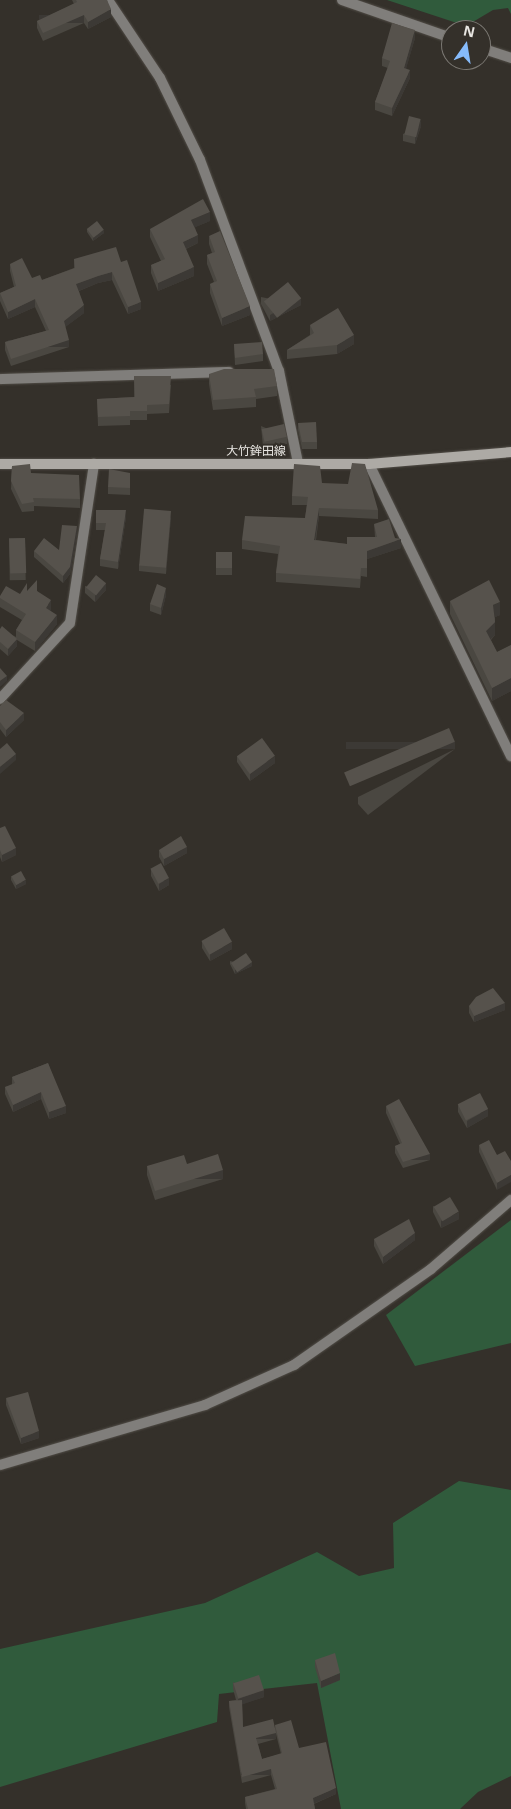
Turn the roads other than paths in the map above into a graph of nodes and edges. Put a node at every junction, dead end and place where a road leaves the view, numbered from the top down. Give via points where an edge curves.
1 (108, 0) edge
2 (342, 0) edge
3 (441, 35) edge
4 (491, 51) edge
5 (511, 58) edge
6 (239, 372) edge
7 (0, 379) edge
8 (511, 452) edge
9 (298, 463) junction
10 (0, 464) edge
11 (94, 464) junction
12 (368, 464) junction
13 (0, 699) edge
14 (511, 756) edge
15 (511, 1200) edge
16 (0, 1465) edge

1 - 9 street via 160,78 183,121 274,371
2 - 3 street
4 - 5 street
6 - 7 street
8 - 12 main road, 大竹鉾田線
9 - 11 main road, 大竹鉾田線
9 - 12 main road, 大竹鉾田線
10 - 11 main road, 大竹鉾田線
11 - 13 street via 70,623
12 - 14 street
15 - 16 street via 431,1269 294,1364 205,1405

